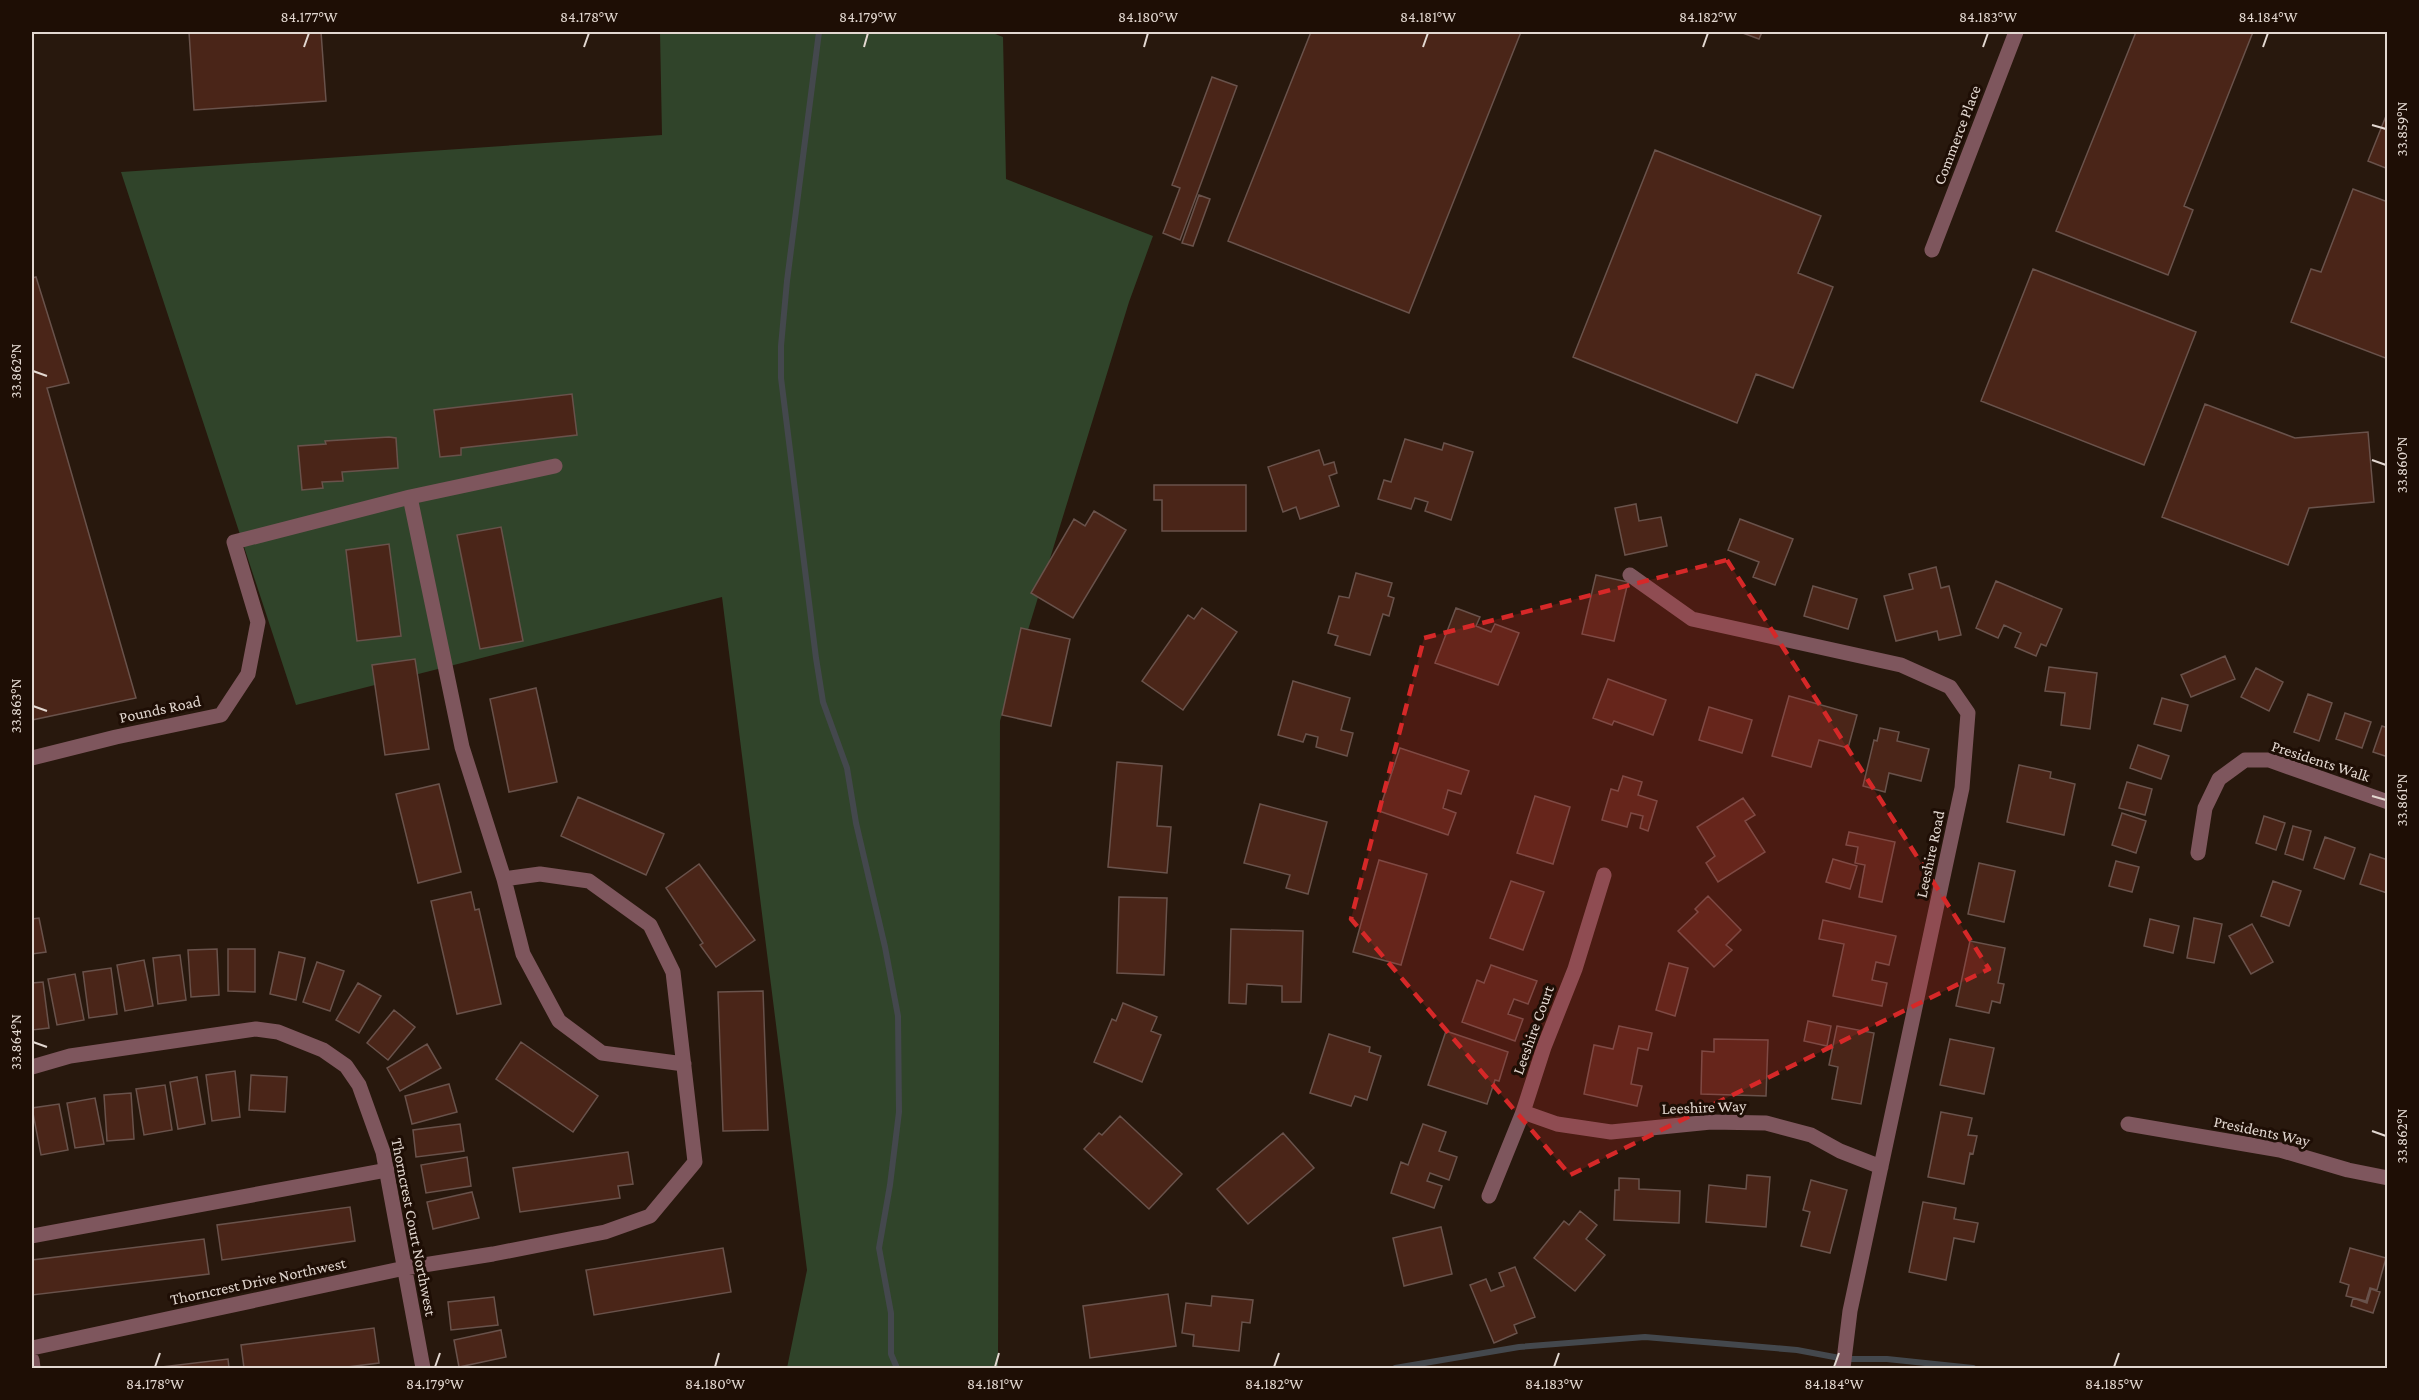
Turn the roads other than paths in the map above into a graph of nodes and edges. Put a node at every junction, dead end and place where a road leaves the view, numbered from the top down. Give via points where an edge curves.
1 (2016, 32) edge
2 (1932, 250) dead end
3 (555, 465) dead end
4 (410, 497) junction
5 (1630, 575) dead end
6 (32, 758) edge
7 (2388, 802) edge
8 (2198, 854) dead end
9 (1604, 875) dead end
10 (504, 879) junction
11 (684, 1064) junction
12 (32, 1067) edge
13 (1523, 1112) junction
14 (2128, 1124) dead end
15 (1881, 1167) junction
16 (387, 1170) junction
17 (2388, 1178) edge
18 (1489, 1196) dead end
19 (32, 1236) edge
20 (405, 1268) junction
21 (32, 1348) edge
22 (32, 1360) edge
23 (33, 1368) edge
24 (423, 1368) edge
25 (1844, 1368) edge

1 - 2 street, Commerce Place
3 - 4 street
4 - 6 street, Pounds Road via 234,542 258,622 248,674 221,715
4 - 10 street via 462,747
5 - 15 street, Leeshire Road via 1692,619 1901,665 1950,687 1968,713 1962,788
7 - 8 street, Presidents Walk via 2269,760 2245,760 2219,779 2205,808
9 - 13 street, Leeshire Court
10 - 11 street via 523,954 559,1021 602,1053
10 - 11 street, Thorncrest Drive Northwest via 540,874 589,881 650,925 673,972
11 - 20 street, Thorncrest Drive Northwest via 695,1162 650,1216 606,1232
12 - 16 street, Thorncrest Court Northwest via 70,1056 230,1032 278,1032 323,1050 346,1066 359,1085
13 - 15 street, Leeshire Way via 1557,1124 1611,1132 1711,1122 1766,1123 1811,1135
13 - 18 street, Leeshire Court
14 - 17 street, Presidents Way via 2280,1150
15 - 25 street, Leeshire Road via 1850,1311
16 - 19 street
16 - 20 street, Thorncrest Court Northwest
20 - 21 street, Thorncrest Drive Northwest
20 - 24 street, Thorncrest Court Northwest
22 - 23 street

